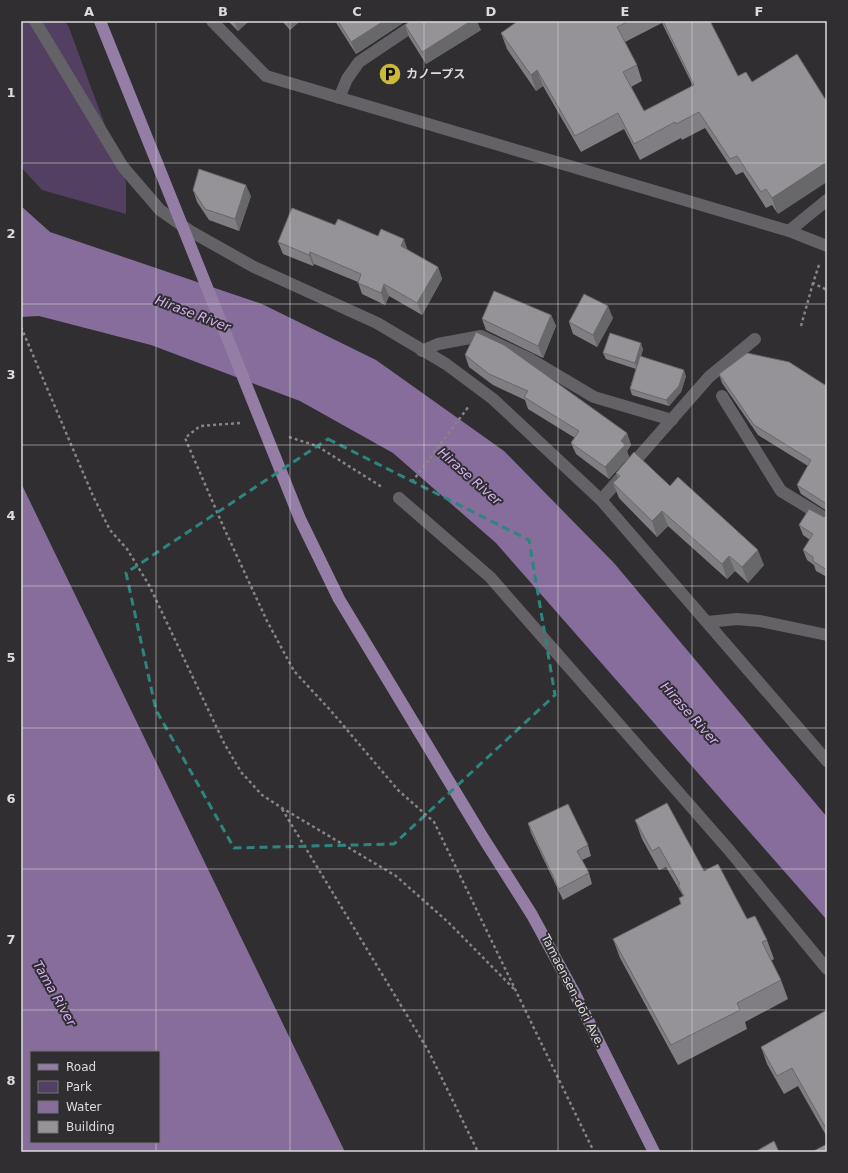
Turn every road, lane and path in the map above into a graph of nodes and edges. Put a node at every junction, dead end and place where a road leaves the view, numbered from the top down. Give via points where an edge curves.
1 (35, 21) edge
2 (100, 21) edge
3 (212, 21) edge
4 (420, 21) edge
5 (338, 98) junction
6 (827, 200) edge
7 (789, 231) junction
8 (826, 246) edge
9 (813, 284) junction
10 (827, 290) edge
11 (801, 326) dead end
12 (21, 327) edge
13 (755, 339) dead end
14 (422, 351) junction
15 (722, 396) dead end
16 (472, 402) dead end
17 (672, 420) junction
18 (185, 438) dead end
19 (399, 498) joint
20 (601, 500) junction
21 (827, 519) edge
22 (708, 622) junction
23 (827, 635) edge
24 (827, 761) edge
25 (282, 808) junction
26 (827, 969) edge
27 (517, 992) junction
28 (478, 1152) edge
29 (594, 1152) edge
30 (654, 1152) edge

1 - 14 street via 124,167 160,210 190,231 249,264 377,324
2 - 30 main road, Tamaensen-dōri Ave. via 297,511 338,599 532,914
3 - 5 street via 266,76
4 - 5 street via 359,62
5 - 7 street
6 - 7 street
7 - 8 street
8 - 9 path
9 - 10 path
9 - 11 path
12 - 25 path via 93,496 110,530 127,549 149,585 224,744 246,778 262,795
13 - 17 street via 710,376
14 - 17 street via 438,344 481,336 530,359 594,397
14 - 20 street via 446,364 493,399
15 - 21 street via 781,491
16 - 19 path
17 - 20 street
18 - 27 path via 267,621 294,671 332,711 398,790 434,822
19 - 26 street via 490,577 729,850
20 - 22 street
22 - 23 street via 760,620
22 - 24 street
25 - 27 path via 396,876 448,922
25 - 28 path via 428,1050
27 - 29 path

